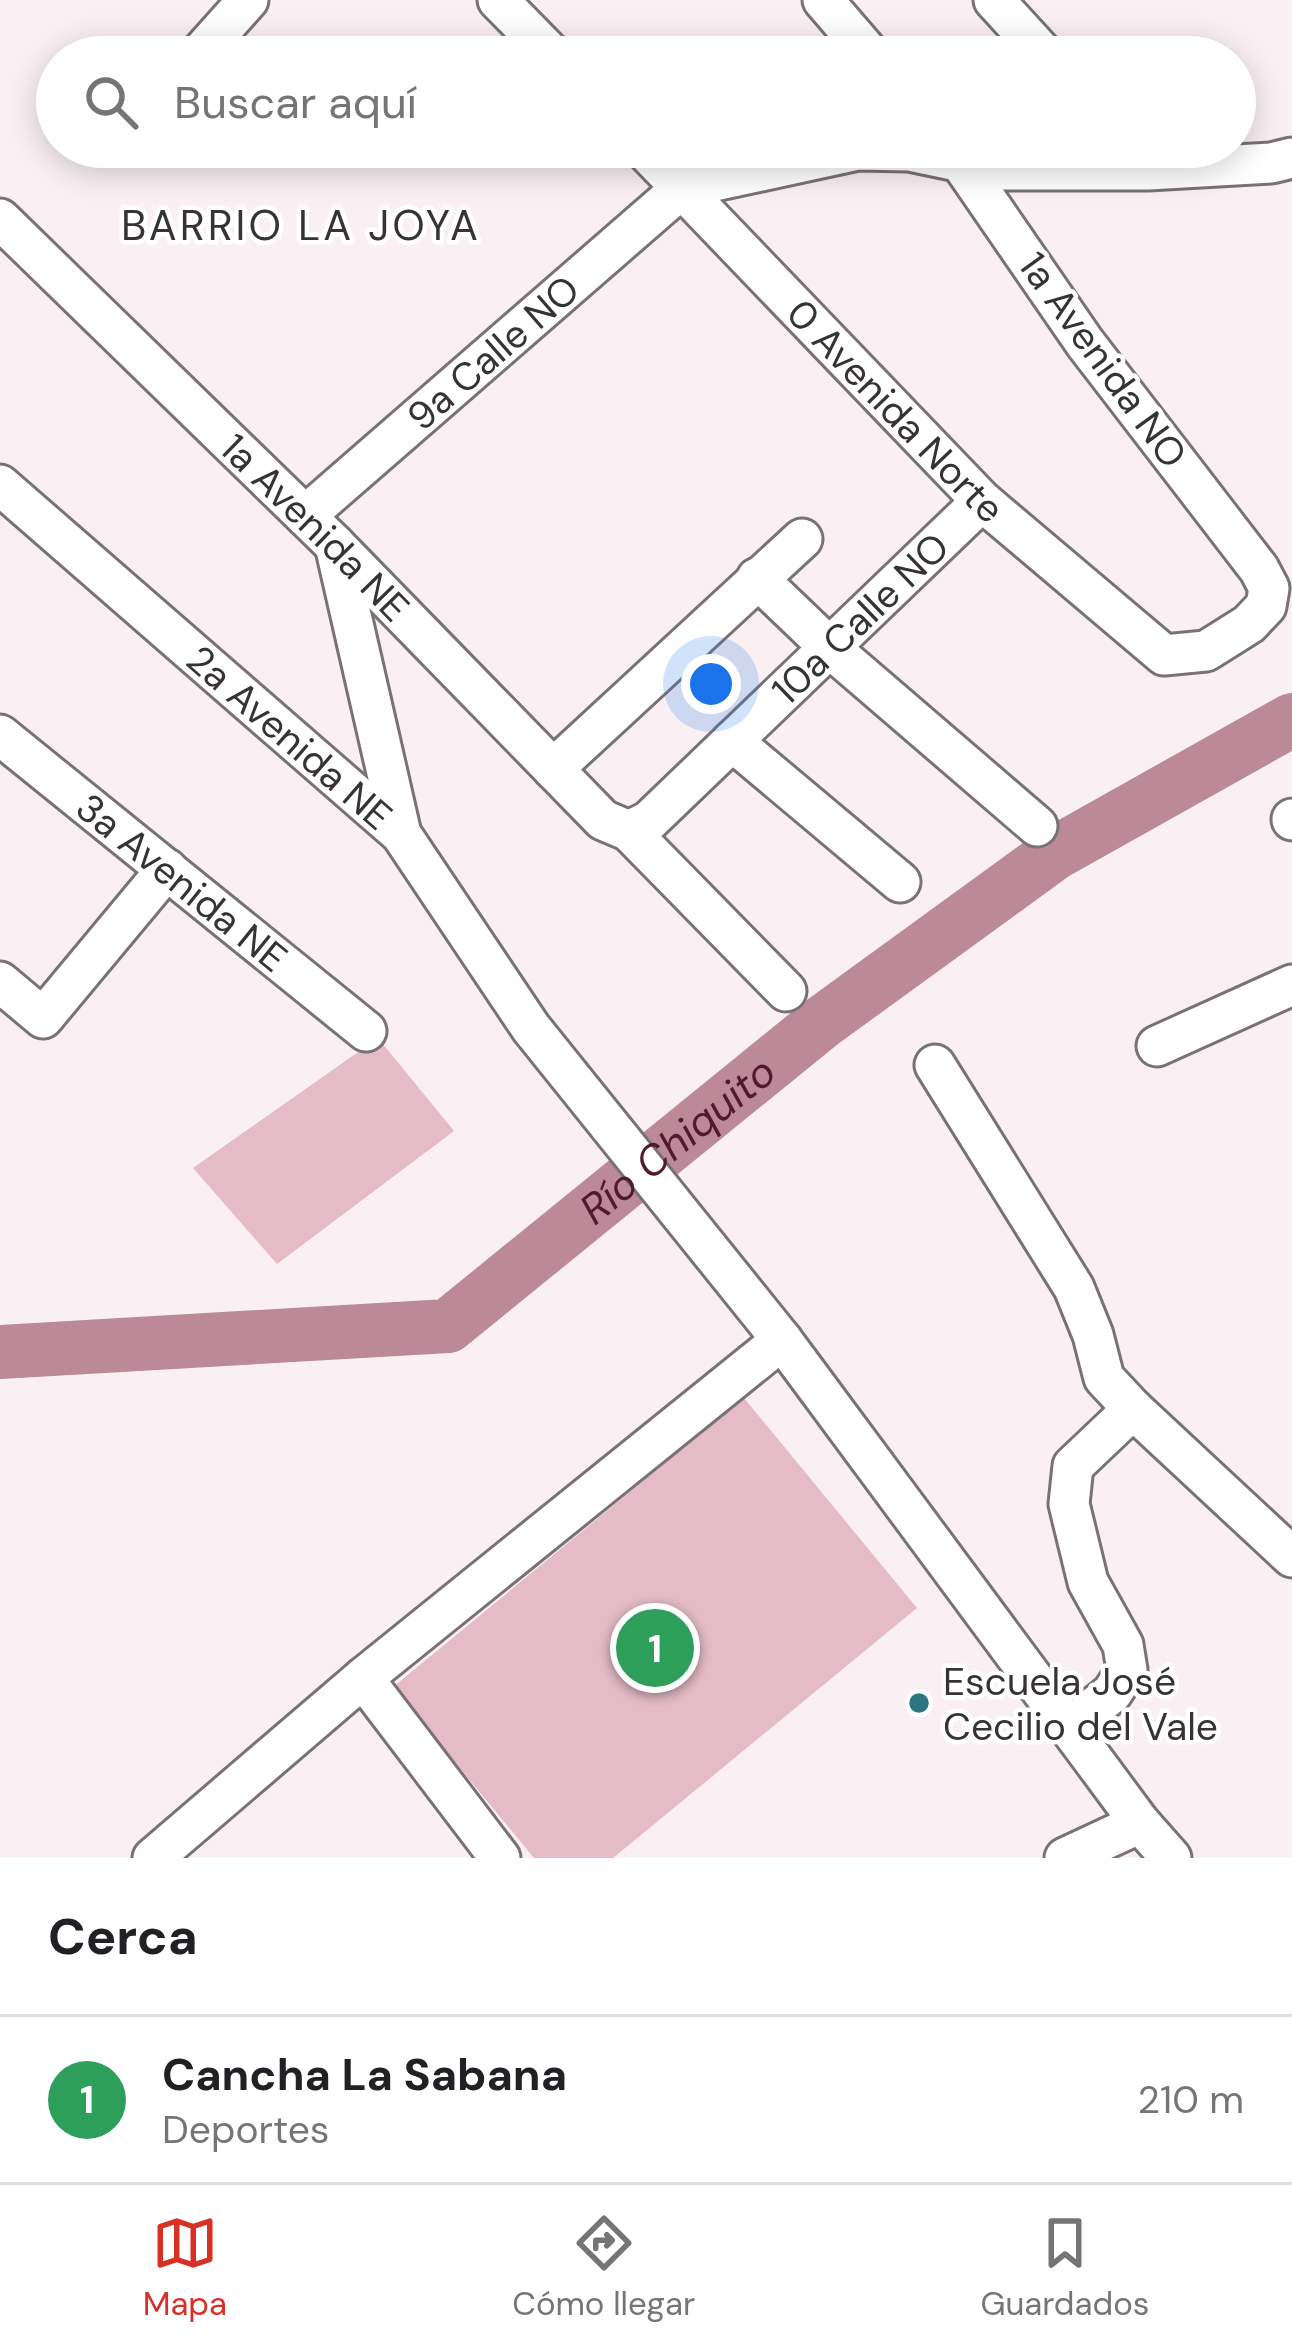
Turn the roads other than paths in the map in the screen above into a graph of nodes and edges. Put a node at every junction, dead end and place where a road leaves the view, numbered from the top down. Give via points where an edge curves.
1 (248, 0) edge
2 (499, 0) edge
3 (823, 0) edge
4 (994, 0) edge
5 (216, 36) edge
6 (534, 36) edge
7 (854, 36) edge
8 (1027, 36) edge
9 (1292, 158) edge
10 (1256, 163) edge
11 (662, 168) edge
12 (775, 168) edge
13 (966, 168) edge
14 (995, 168) edge
15 (1025, 168) edge
16 (682, 188) junction
17 (0, 219) edge
18 (0, 485) edge
19 (982, 501) junction
20 (305, 516) junction
21 (802, 539) dead end
22 (334, 544) junction
23 (757, 578) junction
24 (1272, 592) edge
25 (830, 648) junction
26 (0, 735) edge
27 (732, 741) junction
28 (553, 769) junction
29 (1037, 826) dead end
30 (629, 831) junction
31 (401, 834) junction
32 (167, 869) junction
33 (900, 882) dead end
34 (0, 982) edge
35 (1292, 985) edge
36 (786, 991) dead end
37 (366, 1031) dead end
38 (1156, 1046) dead end
39 (935, 1065) dead end
40 (782, 1340) junction
41 (1133, 1408) junction
42 (1292, 1557) edge
43 (363, 1678) junction
44 (1071, 1726) junction
45 (1140, 1823) junction
46 (154, 1858) edge
47 (500, 1858) edge
48 (1065, 1858) edge
49 (1171, 1858) edge

1 - 5 street
2 - 6 street
3 - 7 street
4 - 8 street
9 - 10 street
11 - 16 street, 0 Avenida Norte
12 - 16 street
13 - 24 street, 1a Avenida NO via 1085,343
14 - 15 street
16 - 19 street, 0 Avenida Norte
16 - 20 street, 9a Calle NO
17 - 20 street, 1a Avenida NE
18 - 31 street, 2a Avenida NE
19 - 24 street, 0 Avenida Norte via 1164,655 1206,651 1249,624
19 - 25 street, 10a Calle NO
20 - 22 street, 1a Avenida NE
21 - 23 street
22 - 28 street, 1a Avenida NE
22 - 31 street
23 - 25 street
23 - 28 street
25 - 27 street, 10a Calle NO
25 - 29 street
26 - 32 street, 3a Avenida NE
27 - 30 street, 10a Calle NO
27 - 33 street
28 - 30 street, 1a Avenida NE via 603,820
30 - 36 street, 1a Avenida NE
31 - 40 street, 2a Avenida NE via 532,1028
32 - 34 street via 43,1018
32 - 37 street, 3a Avenida NE
35 - 38 street
39 - 41 street via 1074,1288 1104,1378
40 - 43 street
40 - 44 street, 2a Avenida NE
41 - 42 street
41 - 44 street via 1073,1466 1069,1504 1088,1582 1123,1646 1127,1670
43 - 46 street
43 - 47 street
44 - 45 street, 2a Avenida NE
45 - 48 street
45 - 49 street, 2a Avenida NE

